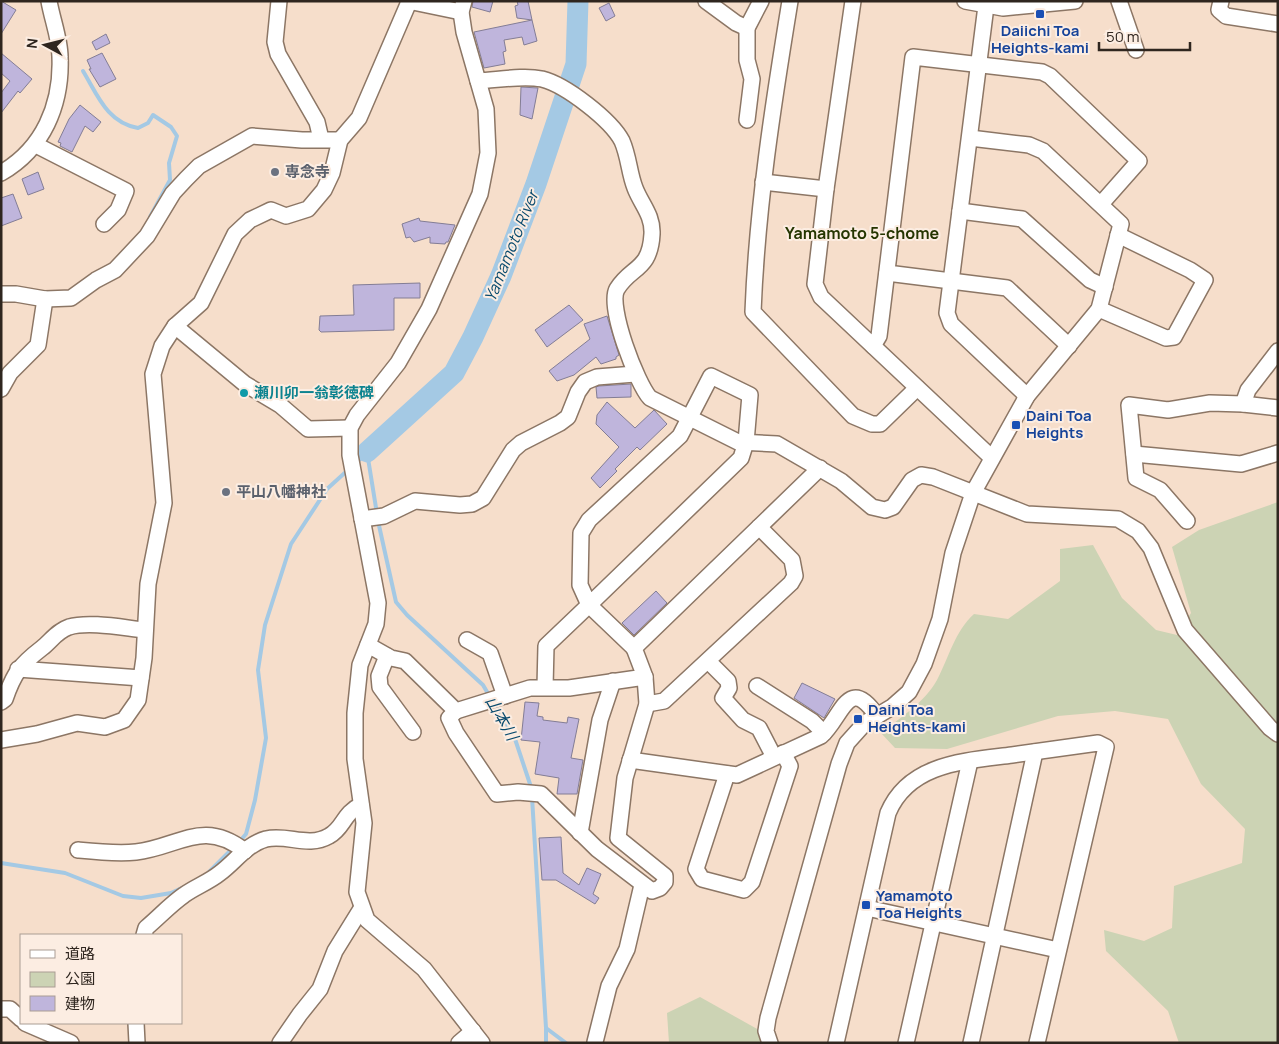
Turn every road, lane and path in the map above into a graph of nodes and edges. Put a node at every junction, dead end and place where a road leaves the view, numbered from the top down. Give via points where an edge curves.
1 (49, 1) edge
2 (280, 1) edge
3 (408, 1) edge
4 (706, 1) edge
5 (761, 1) edge
6 (790, 1) edge
7 (853, 1) edge
8 (965, 1) edge
9 (1075, 1) edge
10 (1119, 1) edge
11 (1221, 1) edge
12 (1048, 2) edge
13 (986, 6) junction
14 (462, 7) edge
15 (1278, 24) edge
16 (747, 28) junction
17 (1136, 50) dead end
18 (979, 65) junction
19 (478, 81) junction
20 (747, 120) dead end
21 (970, 138) junction
22 (321, 139) junction
23 (340, 140) junction
24 (36, 144) junction
25 (1, 173) edge
26 (763, 182) junction
27 (826, 189) junction
28 (1100, 204) junction
29 (960, 211) junction
30 (104, 224) dead end
31 (1118, 235) junction
32 (887, 273) junction
33 (951, 281) junction
34 (1105, 287) junction
35 (1, 294) edge
36 (45, 299) junction
37 (1099, 309) junction
38 (175, 326) junction
39 (873, 346) junction
40 (1069, 346) junction
41 (1278, 351) edge
42 (635, 374) junction
43 (918, 388) junction
44 (1, 389) edge
45 (1027, 396) junction
46 (1243, 404) junction
47 (1278, 408) edge
48 (690, 418) junction
49 (350, 428) junction
50 (746, 442) junction
51 (1278, 453) edge
52 (1134, 454) junction
53 (992, 458) junction
54 (820, 468) junction
55 (973, 493) junction
56 (362, 519) junction
57 (1187, 521) dead end
58 (759, 527) junction
59 (589, 605) junction
60 (146, 630) junction
61 (467, 640) dead end
62 (368, 645) junction
63 (634, 648) junction
64 (387, 656) junction
65 (708, 661) junction
66 (18, 669) junction
67 (645, 677) junction
68 (141, 678) junction
69 (613, 682) junction
70 (757, 686) dead end
71 (545, 687) junction
72 (493, 700) junction
73 (1, 702) edge
74 (647, 704) junction
75 (456, 711) junction
76 (877, 716) junction
77 (413, 732) dead end
78 (824, 734) junction
79 (1278, 734) edge
80 (1, 740) edge
81 (1035, 752) junction
82 (779, 755) junction
83 (630, 760) junction
84 (970, 761) junction
85 (726, 774) junction
86 (361, 805) junction
87 (580, 833) junction
88 (78, 850) dead end
89 (245, 851) junction
90 (642, 884) junction
91 (867, 908) junction
92 (361, 909) junction
93 (934, 923) junction
94 (144, 934) edge
95 (995, 936) junction
96 (1058, 950) junction
97 (1, 1009) edge
98 (20, 1018) edge
99 (27, 1024) edge
100 (136, 1024) edge
101 (477, 1037) edge
102 (596, 1042) edge
103 (72, 1043) edge
104 (137, 1043) edge
105 (280, 1043) edge
106 (458, 1043) edge
107 (770, 1043) edge
108 (836, 1043) edge
109 (906, 1043) edge
110 (971, 1043) edge
111 (1037, 1043) edge

1 - 24 street via 60,56 59,91 51,119
2 - 22 street via 275,42 278,54 317,122
3 - 14 street
3 - 23 street via 359,118
4 - 16 street
5 - 16 street
6 - 26 street
7 - 27 street
8 - 13 street
9 - 12 street
10 - 17 street
11 - 15 street via 1219,10 1226,16
12 - 13 street via 1003,8
13 - 18 street
14 - 19 street
16 - 20 street via 747,60 752,79
18 - 21 street
18 - 28 street via 1042,72 1050,76 1139,161
18 - 32 street via 913,57
19 - 42 street via 543,79 593,109 616,131 630,161 635,188 650,216 652,233 649,254 617,288 614,296
19 - 49 street via 486,109 488,153 480,194 430,309 398,363
21 - 28 street via 1029,145 1042,151
21 - 29 street
22 - 23 street
22 - 36 street via 252,136 224,150 199,166 173,193 147,236 115,270 71,298
23 - 38 street via 328,182 308,209 286,216 271,210 245,225 235,234 202,302
24 - 25 street via 14,166
24 - 30 street via 126,191 118,210
26 - 27 street
26 - 43 street via 756,240 753,312 853,416 880,424
27 - 39 street via 815,284 821,297
28 - 31 street via 1121,224
29 - 33 street
29 - 34 street via 1022,219 1090,280
31 - 34 street
31 - 37 street via 1205,280 1174,337 1166,338
32 - 33 street
32 - 39 street via 879,336
33 - 40 street via 1007,288
33 - 45 street via 947,313 952,324
34 - 37 street
35 - 36 street
36 - 44 street via 38,345 10,373
37 - 40 street
38 - 49 street via 245,384 280,405 308,429
38 - 60 street via 162,346 153,374 164,503 148,584
39 - 43 street
40 - 45 street
41 - 46 street via 1248,390
42 - 48 street via 642,390 650,398
42 - 56 street via 596,377 585,382 568,417 513,450 483,498 472,504 415,501 384,516
43 - 53 street
45 - 53 street
46 - 47 street
46 - 52 street via 1210,403 1168,410 1129,405
48 - 50 street via 738,442
48 - 50 street via 711,376 750,395
48 - 59 street via 680,436 589,520 581,533 580,585
49 - 56 street via 350,455
50 - 54 street via 776,444
50 - 59 street via 741,458
51 - 52 street via 1241,464
52 - 57 street via 1136,478 1160,490
53 - 55 street
54 - 55 street via 878,510 893,507 912,480 921,475
54 - 58 street
55 - 76 street via 953,553 940,619 924,664 909,692
55 - 79 street via 1027,514 1118,519 1128,523 1151,548 1185,630
56 - 62 street via 378,603 376,624
58 - 63 street
58 - 65 street via 792,560 795,576
59 - 63 street
59 - 71 street via 546,646
60 - 66 street via 70,627 58,633
60 - 68 street
61 - 72 street via 490,653
62 - 64 street
62 - 86 street via 360,665 354,713
63 - 67 street
64 - 75 street via 405,661
64 - 77 street via 379,676 380,687
65 - 74 street via 664,701
65 - 82 street via 728,681 729,688 723,698 743,720 759,728
66 - 68 street
66 - 73 street
67 - 69 street
67 - 74 street
68 - 80 street via 138,700 124,720 105,726 77,723
69 - 71 street via 569,688
69 - 87 street via 600,720
70 - 78 street via 812,721
71 - 72 street via 530,688
72 - 75 street
74 - 83 street
75 - 87 street via 449,718 456,733 497,794 541,794
76 - 78 street via 867,701 861,697 852,698 844,704
76 - 107 street via 865,723 847,743 839,764 768,1018 766,1031
78 - 82 street
81 - 84 street
81 - 95 street
81 - 96 street via 1098,743 1106,748
82 - 85 street via 736,775
82 - 85 street via 790,766 752,882 744,890 702,879 696,869
83 - 85 street
83 - 90 street via 618,838 665,876 660,888 652,891
84 - 91 street via 952,763 925,774 895,798 888,814
84 - 93 street
86 - 89 street via 351,809 331,836 314,843 265,839
86 - 92 street via 364,823 357,892
87 - 90 street
88 - 89 street via 138,852 204,834 233,842
89 - 94 street via 209,882 184,895 146,928
90 - 102 street via 627,949 609,986
91 - 93 street
91 - 108 street
92 - 101 street via 367,920 424,968
92 - 105 street via 334,950 320,989
93 - 95 street
93 - 109 street
95 - 96 street
95 - 110 street
96 - 111 street
97 - 98 street via 10,1009
99 - 103 street
100 - 104 street
101 - 106 street

